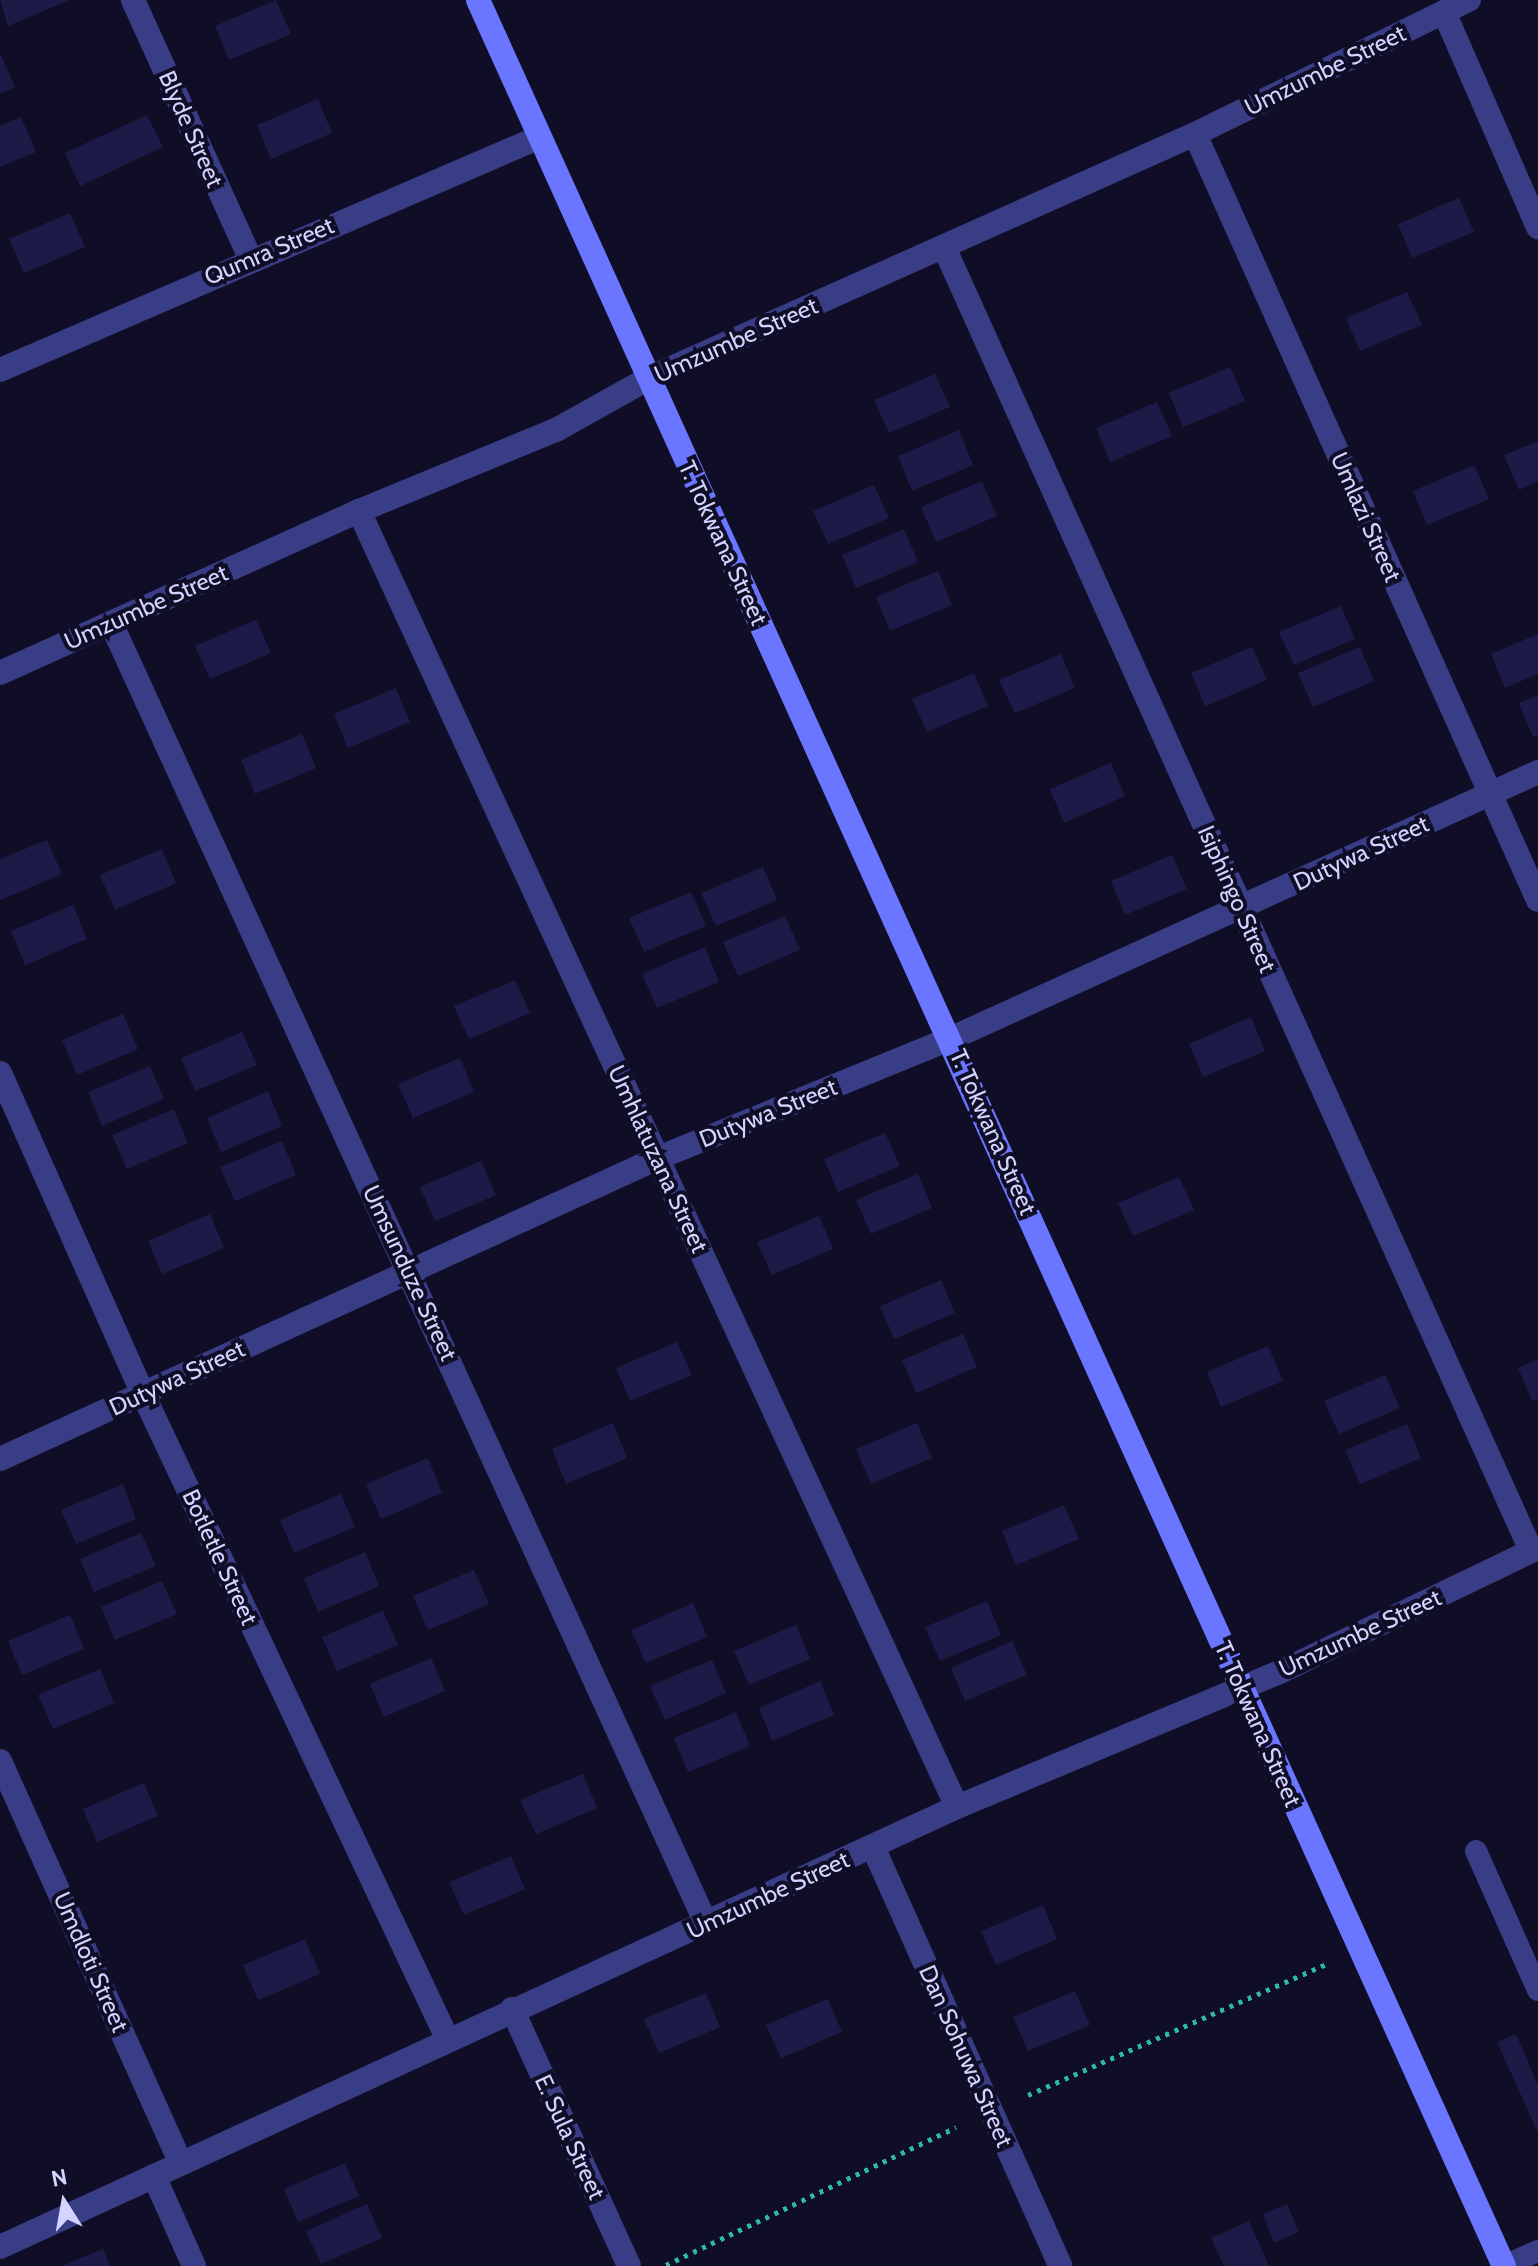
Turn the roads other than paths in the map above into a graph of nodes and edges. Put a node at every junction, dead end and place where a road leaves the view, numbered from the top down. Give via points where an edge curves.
1 (133, 0) edge
2 (478, 0) edge
3 (1469, 0) edge
4 (1444, 12) junction
5 (1195, 134) junction
6 (540, 137) junction
7 (1538, 227) edge
8 (944, 247) junction
9 (250, 258) junction
10 (1, 365) edge
11 (649, 378) junction
12 (359, 511) junction
13 (111, 623) junction
14 (0, 673) edge
15 (1538, 772) edge
16 (1490, 795) junction
17 (1538, 900) edge
18 (1242, 908) junction
19 (952, 1038) junction
20 (0, 1073) edge
21 (658, 1158) junction
22 (410, 1271) junction
23 (143, 1394) junction
24 (0, 1459) edge
25 (1534, 1550) edge
26 (1241, 1687) junction
27 (0, 1761) edge
28 (957, 1807) junction
29 (873, 1847) junction
30 (1476, 1851) dead end
31 (706, 1923) junction
32 (1538, 1990) edge
33 (512, 2009) junction
34 (447, 2038) junction
35 (181, 2163) junction
36 (154, 2176) junction
37 (0, 2247) edge
38 (1538, 2251) edge
39 (194, 2266) edge
40 (629, 2266) edge
41 (1060, 2266) edge
42 (1504, 2266) edge

1 - 9 street, Blyde Street
2 - 6 street, T. Tokwana Street
3 - 4 street, Umzumbe Street
4 - 5 street, Umzumbe Street
4 - 7 street
5 - 8 street, Umzumbe Street
5 - 16 street, Umlazi Street
6 - 9 street, Qumra Street
6 - 11 street, T. Tokwana Street
8 - 11 street, Umzumbe Street
8 - 18 street, Isiphingo Street
9 - 10 street, Qumra Street
11 - 12 street, Umzumbe Street via 556,430
11 - 19 street, T. Tokwana Street
12 - 13 street, Umzumbe Street
12 - 21 street, Umhlatuzana Street
13 - 14 street, Umzumbe Street
13 - 22 street, Umsunduze Street
15 - 16 street, Dutywa Street
16 - 17 street, Umlazi Street
16 - 18 street, Dutywa Street
18 - 19 street, Dutywa Street
18 - 25 street, Isiphingo Street
19 - 21 street, Dutywa Street
19 - 26 street, T. Tokwana Street
20 - 23 street, Botletle Street
21 - 22 street, Dutywa Street
21 - 28 street, Umhlatuzana Street
22 - 23 street, Dutywa Street
22 - 31 street, Umsunduze Street
23 - 24 street, Dutywa Street
23 - 34 street, Botletle Street
25 - 26 street, Umzumbe Street
26 - 28 street, Umzumbe Street
26 - 42 street, T. Tokwana Street
27 - 35 street, Umdloti Street
28 - 29 street, Umzumbe Street
29 - 31 street, Umzumbe Street
29 - 41 street, Dan Sohuwa Street
30 - 32 lane
31 - 33 street, Umzumbe Street
33 - 34 street, Umzumbe Street
33 - 40 street, E. Sula Street
34 - 35 street, Umzumbe Street
35 - 36 street, Umzumbe Street
36 - 37 street, Umzumbe Street
36 - 39 street
38 - 42 lane

